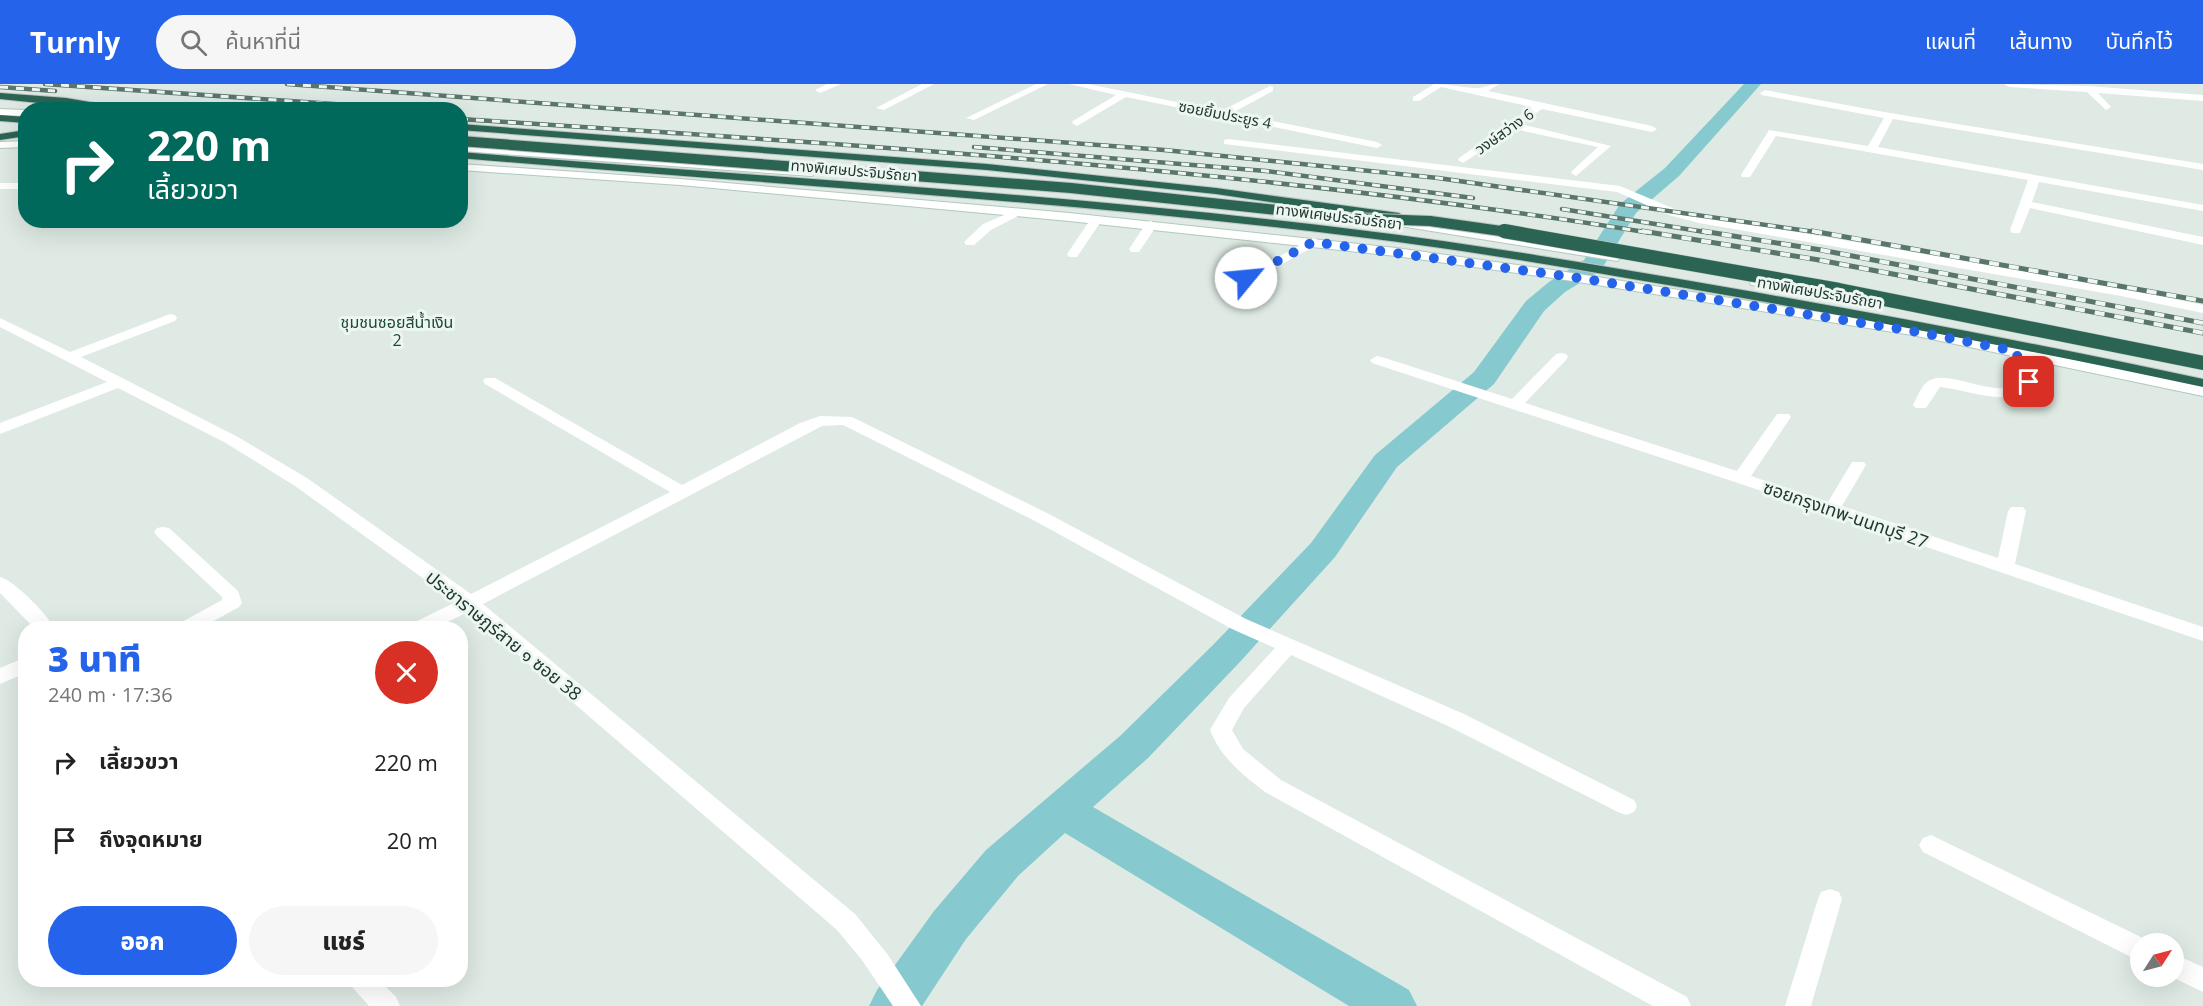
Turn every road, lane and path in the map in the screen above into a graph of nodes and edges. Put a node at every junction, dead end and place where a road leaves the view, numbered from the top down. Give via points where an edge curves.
1 (836, 84) edge
2 (929, 84) edge
3 (1043, 84) edge
4 (1074, 84) edge
5 (1440, 84) edge
6 (1494, 84) edge
7 (1775, 84) edge
8 (2009, 84) edge
9 (1270, 89) dead end
10 (2089, 89) junction
11 (820, 90) dead end
12 (1479, 92) junction
13 (1125, 94) junction
14 (0, 96) edge
15 (2203, 98) edge
16 (1416, 99) dead end
17 (73, 102) edge
18 (0, 105) edge
19 (1540, 106) junction
20 (18, 107) edge
21 (2106, 107) dead end
22 (881, 108) dead end
23 (0, 112) edge
24 (18, 113) edge
25 (1222, 114) junction
26 (1890, 116) junction
27 (0, 118) edge
28 (971, 118) dead end
29 (18, 119) edge
30 (1077, 123) dead end
31 (1512, 125) junction
32 (0, 128) edge
33 (468, 128) edge
34 (1652, 129) dead end
35 (18, 131) edge
36 (18, 134) edge
37 (0, 137) edge
38 (468, 142) edge
39 (1228, 142) dead end
40 (18, 144) edge
41 (1377, 144) dead end
42 (0, 145) edge
43 (1872, 148) junction
44 (468, 149) edge
45 (468, 156) edge
46 (1463, 160) dead end
47 (2203, 167) edge
48 (468, 168) edge
49 (1576, 173) dead end
50 (1746, 176) dead end
51 (2035, 177) junction
52 (0, 186) edge
53 (18, 186) edge
54 (2025, 204) junction
55 (2203, 208) edge
56 (1018, 212) junction
57 (1096, 220) junction
58 (1430, 221) junction
59 (1151, 225) junction
60 (2016, 230) dead end
61 (2203, 241) edge
62 (1313, 242) junction
63 (970, 243) dead end
64 (1136, 249) dead end
65 (1073, 254) dead end
66 (1246, 278) dead end
67 (2203, 309) edge
68 (170, 318) dead end
69 (0, 322) edge
70 (2015, 351) junction
71 (69, 357) junction
72 (1561, 357) dead end
73 (1377, 360) dead end
74 (2203, 363) edge
75 (2203, 370) edge
76 (490, 381) dead end
77 (118, 383) junction
78 (2203, 383) edge
79 (2203, 391) edge
80 (1515, 404) junction
81 (1920, 405) dead end
82 (1783, 417) dead end
83 (0, 429) edge
84 (1858, 465) dead end
85 (1741, 478) junction
86 (682, 492) junction
87 (1832, 509) junction
88 (2017, 511) dead end
89 (163, 532) dead end
90 (2005, 568) junction
91 (0, 583) edge
92 (469, 602) junction
93 (38, 621) edge
94 (200, 621) edge
95 (433, 621) edge
96 (2203, 634) edge
97 (1281, 642) junction
98 (18, 668) edge
99 (0, 677) edge
100 (1626, 806) dead end
101 (1931, 845) dead end
102 (1830, 899) dead end
103 (2130, 944) edge
104 (2184, 971) edge
105 (2203, 980) edge
106 (369, 987) edge
107 (387, 1006) edge
108 (908, 1006) edge
109 (1678, 1006) edge
110 (1797, 1006) edge

1 - 11 street
2 - 22 street
3 - 28 street
4 - 13 street, ซอยยิ้มประยูร 4
5 - 12 street, วงษ์สว่าง 6
5 - 16 street
6 - 12 street
7 - 26 street via 1764,93
8 - 10 street
9 - 25 street
10 - 15 street
10 - 21 street
12 - 19 street, วงษ์สว่าง 6
13 - 25 street, ซอยยิ้มประยูร 4
13 - 30 street
14 - 17 highway
18 - 20 highway
19 - 31 street, วงษ์สว่าง 6
19 - 34 street
23 - 24 street
25 - 41 street, ซอยยิ้มประยูร 4
26 - 43 street
26 - 47 street
27 - 29 highway
31 - 46 street, วงษ์สว่าง 6
31 - 49 street via 1606,146
32 - 35 highway
33 - 58 highway, bridge via 987,166 1216,191
36 - 37 highway
38 - 58 highway, ทางพิเศษประจิมรัถยา, bridge via 1071,188 1351,218
39 - 67 street via 1620,189 1673,213 1699,219
40 - 42 street
43 - 50 street via 1773,132
43 - 51 street
44 - 75 street via 1070,191 1414,224 1664,265
45 - 78 highway, ทางพิเศษประจิมรัถยา via 1054,203 1431,243 1836,311
48 - 56 street
51 - 54 street
51 - 55 street
52 - 53 street
54 - 60 street
54 - 61 street
56 - 57 street
56 - 63 street via 987,227
57 - 59 street
57 - 65 street
58 - 74 highway, ทางพิเศษประจิมรัถยา, bridge via 1816,286
59 - 62 street
59 - 64 street
62 - 66 street
62 - 70 street via 1506,267
68 - 71 street
69 - 71 street, ประชาราษฎร์สาย ๑ ซอย 38
70 - 79 street
70 - 81 street via 2027,374 2029,382 2025,388 2005,392 1938,382 1931,386
71 - 77 street, ประชาราษฎร์สาย ๑ ซอย 38
72 - 80 street
73 - 80 street, ซอยกรุงเทพ-นนทบุรี 27
76 - 86 street
77 - 83 street
77 - 92 street, ประชาราษฎร์สาย ๑ ซอย 38 via 230,439 301,482
80 - 85 street, ซอยกรุงเทพ-นนทบุรี 27
82 - 85 street
84 - 87 street
85 - 87 street, ซอยกรุงเทพ-นนทบุรี 27
86 - 92 street
86 - 97 street via 806,426 846,420 1041,517 1239,624
87 - 90 street, ซอยกรุงเทพ-นนทบุรี 27
88 - 90 street
89 - 94 street via 231,595 232,603
90 - 96 street, ซอยกรุงเทพ-นนทบุรี 27
91 - 93 street
92 - 95 street
92 - 108 street, ประชาราษฎร์สาย ๑ ซอย 38 via 846,922 866,944
97 - 100 street via 1456,720
97 - 109 street via 1221,730 1226,743 1243,762 1273,786
98 - 99 street
101 - 103 street
102 - 110 street
104 - 105 street
106 - 107 street

